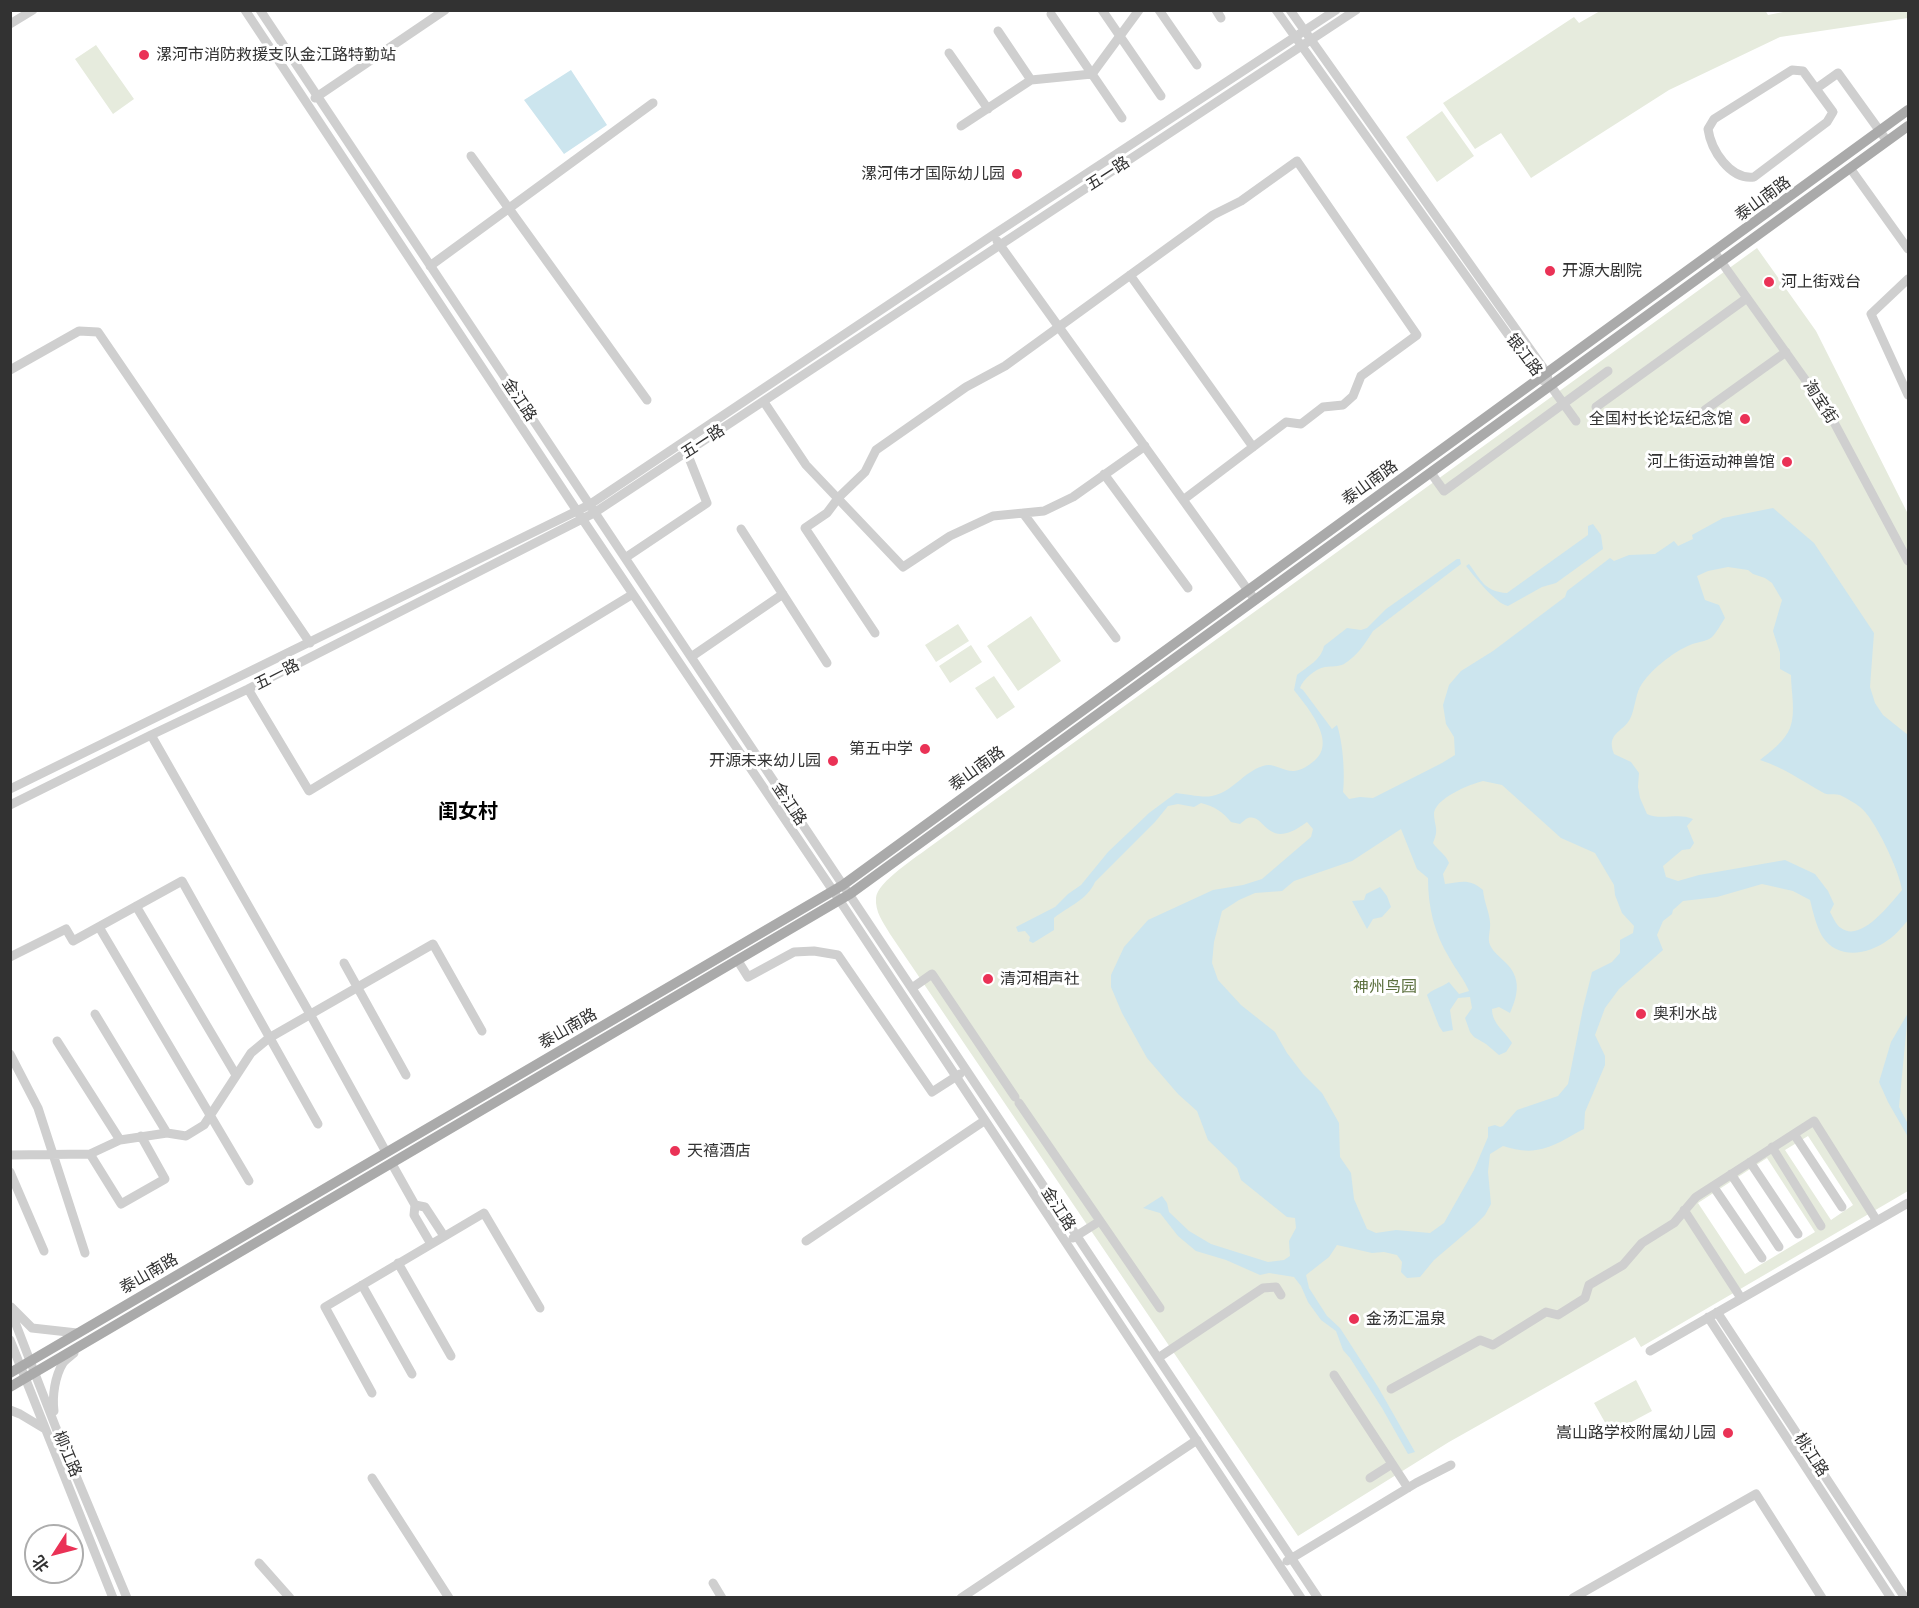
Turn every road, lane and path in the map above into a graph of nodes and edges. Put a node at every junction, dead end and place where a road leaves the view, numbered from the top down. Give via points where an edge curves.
1 (33, 10) edge
2 (245, 10) edge
3 (260, 10) edge
4 (445, 10) edge
5 (1102, 10) edge
6 (1139, 10) edge
7 (1159, 10) edge
8 (1276, 10) edge
9 (1290, 10) edge
10 (1336, 10) edge
11 (1356, 10) edge
12 (1051, 14) dead end
13 (10, 24) edge
14 (998, 31) dead end
15 (1304, 31) junction
16 (1120, 36) junction
17 (1295, 38) junction
18 (1310, 41) junction
19 (1301, 46) junction
20 (949, 53) dead end
21 (1197, 65) dead end
22 (1092, 74) junction
23 (1031, 80) junction
24 (1817, 88) junction
25 (318, 96) junction
26 (1161, 96) dead end
27 (308, 103) junction
28 (653, 103) dead end
29 (988, 109) junction
30 (1908, 110) edge
31 (1122, 118) dead end
32 (961, 126) dead end
33 (1908, 126) edge
34 (1880, 131) junction
35 (1887, 141) junction
36 (471, 156) dead end
37 (1850, 168) junction
38 (509, 208) junction
39 (993, 235) junction
40 (1000, 245) junction
41 (1908, 249) edge
42 (1718, 257) junction
43 (430, 266) junction
44 (1130, 275) junction
45 (1908, 279) edge
46 (1747, 298) junction
47 (1058, 326) junction
48 (1786, 352) junction
49 (10, 370) edge
50 (1608, 371) dead end
51 (1543, 375) junction
52 (1550, 385) junction
53 (1908, 395) edge
54 (647, 400) dead end
55 (764, 402) junction
56 (1563, 404) junction
57 (1596, 407) dead end
58 (1705, 410) dead end
59 (1576, 421) dead end
60 (1145, 446) junction
61 (1253, 447) junction
62 (687, 453) junction
63 (1431, 473) junction
64 (1104, 474) junction
65 (838, 498) junction
66 (1183, 500) junction
67 (592, 509) junction
68 (1023, 513) junction
69 (580, 516) junction
70 (741, 529) dead end
71 (626, 558) junction
72 (1908, 561) edge
73 (1188, 588) dead end
74 (633, 594) junction
75 (783, 594) junction
76 (1252, 595) junction
77 (875, 633) dead end
78 (1116, 638) dead end
79 (310, 643) junction
80 (691, 657) junction
81 (827, 663) dead end
82 (248, 689) junction
83 (727, 711) junction
84 (155, 717) junction
85 (716, 718) junction
86 (162, 730) junction
87 (151, 735) junction
88 (10, 789) edge
89 (10, 805) edge
90 (842, 893) junction
91 (136, 906) junction
92 (99, 927) junction
93 (10, 957) edge
94 (738, 961) junction
95 (344, 963) dead end
96 (692, 974) junction
97 (697, 985) junction
98 (357, 987) junction
99 (912, 988) junction
100 (95, 1014) dead end
101 (310, 1014) junction
102 (482, 1031) dead end
103 (269, 1038) junction
104 (57, 1041) dead end
105 (10, 1054) edge
106 (967, 1070) junction
107 (236, 1075) junction
108 (406, 1075) dead end
109 (955, 1077) junction
110 (211, 1114) junction
111 (984, 1120) junction
112 (318, 1125) dead end
113 (167, 1133) junction
114 (1794, 1134) junction
115 (141, 1136) junction
116 (120, 1140) junction
117 (1772, 1147) junction
118 (386, 1152) junction
119 (52, 1154) junction
120 (90, 1154) junction
121 (10, 1155) edge
122 (1750, 1162) junction
123 (392, 1164) junction
124 (10, 1172) edge
125 (1731, 1174) junction
126 (249, 1180) dead end
127 (1713, 1186) junction
128 (1908, 1203) edge
129 (415, 1205) junction
130 (1842, 1207) dead end
131 (1684, 1210) junction
132 (1100, 1221) junction
133 (1877, 1221) junction
134 (1821, 1226) dead end
135 (1798, 1234) dead end
136 (444, 1236) junction
137 (1077, 1236) junction
138 (806, 1241) dead end
139 (1066, 1243) junction
140 (431, 1244) junction
141 (1779, 1246) dead end
142 (44, 1251) dead end
143 (85, 1253) dead end
144 (1761, 1258) dead end
145 (398, 1263) junction
146 (362, 1285) junction
147 (1281, 1295) dead end
148 (1741, 1298) junction
149 (10, 1308) edge
150 (540, 1308) dead end
151 (1160, 1308) dead end
152 (1712, 1315) junction
153 (81, 1338) junction
154 (10, 1340) edge
155 (1650, 1351) dead end
156 (451, 1356) dead end
157 (1158, 1358) junction
158 (26, 1364) junction
159 (10, 1373) edge
160 (412, 1374) dead end
161 (31, 1375) junction
162 (1334, 1375) dead end
163 (10, 1387) edge
164 (1392, 1389) dead end
165 (372, 1393) dead end
166 (10, 1410) edge
167 (56, 1428) junction
168 (45, 1430) junction
169 (1197, 1440) junction
170 (1392, 1464) junction
171 (1451, 1465) dead end
172 (372, 1478) dead end
173 (1370, 1478) dead end
174 (1408, 1488) junction
175 (1292, 1558) junction
176 (259, 1563) dead end
177 (1280, 1566) junction
178 (713, 1583) dead end
179 (113, 1598) edge
180 (127, 1598) edge
181 (290, 1598) edge
182 (449, 1598) edge
183 (722, 1598) edge
184 (961, 1598) edge
185 (1301, 1598) edge
186 (1318, 1598) edge
187 (1573, 1598) edge
188 (1822, 1598) edge
189 (1891, 1598) edge
190 (1905, 1598) edge

1 - 13 street
2 - 27 street, 金江路
3 - 25 street, 金江路
4 - 25 street
5 - 16 street
6 - 16 street
7 - 21 street
8 - 17 street, 银江路
9 - 15 street, 银江路
10 - 15 street, 五一路
11 - 18 street, 五一路
12 - 22 street
14 - 23 street
15 - 17 street, 五一路
15 - 18 street, 银江路
16 - 22 street
16 - 26 street
17 - 19 street, 银江路
17 - 39 street, 五一路
18 - 19 street, 五一路
18 - 51 street, 银江路
19 - 40 street, 五一路
19 - 51 street, 银江路
20 - 29 street
22 - 23 street
22 - 31 street
23 - 29 street
24 - 24 street via 1803,70 1792,70 1714,119 1708,129 1710,141 1730,171 1754,177 1827,123 1833,112
24 - 34 street via 1838,73
25 - 27 street
25 - 43 street, 金江路
27 - 69 street, 金江路
28 - 38 street
29 - 32 street
30 - 34 main road, 泰山南路
33 - 35 main road, 泰山南路
34 - 35 street
34 - 42 main road, 泰山南路
35 - 37 main road, 泰山南路
36 - 38 street
37 - 41 street
37 - 42 main road, 泰山南路
38 - 43 street
38 - 54 street
39 - 40 street
39 - 67 street, 五一路
40 - 47 street
40 - 55 street, 五一路
42 - 46 street, 淘宝街
42 - 51 main road, 泰山南路
42 - 52 main road, 泰山南路
43 - 67 street, 金江路
44 - 47 street
44 - 61 street
44 - 61 street via 1297,161 1417,335 1361,376 1353,396 1343,405 1323,407 1301,424 1286,422
45 - 53 street via 1872,314
46 - 48 street, 淘宝街
46 - 57 street
47 - 60 street
47 - 65 street via 1005,366 966,387 876,450 865,472
48 - 58 street
48 - 72 street, 淘宝街 via 1829,413
49 - 79 street via 79,331 98,332
50 - 56 street
51 - 52 street, 银江路
51 - 76 main road, 泰山南路
52 - 56 street
52 - 63 main road, 泰山南路
55 - 62 street, 五一路
55 - 65 street via 806,465
56 - 59 street
56 - 63 street via 1444,491
60 - 64 street
60 - 66 street
61 - 66 street
62 - 67 street, 五一路
62 - 71 street via 707,502
63 - 76 main road, 泰山南路
64 - 68 street via 1073,497 1044,511
64 - 73 street
65 - 68 street via 903,567 950,536 993,516
65 - 77 street via 827,513 805,528
66 - 76 street
67 - 69 street, 五一路
67 - 71 street, 金江路
68 - 78 street
69 - 74 street, 金江路
69 - 79 street, 五一路
69 - 82 street, 五一路
70 - 75 street
71 - 80 street, 金江路
74 - 82 street via 309,791
74 - 85 street, 金江路
75 - 80 street
75 - 81 street
76 - 90 main road, 泰山南路
79 - 84 street, 五一路
80 - 83 street, 金江路
82 - 86 street, 五一路
83 - 85 street
83 - 90 street, 金江路
84 - 86 street
84 - 88 street, 五一路
85 - 90 street, 金江路
86 - 87 street, 五一路
87 - 89 street, 五一路
87 - 101 street
90 - 94 main road, 泰山南路
90 - 96 main road, 泰山南路
90 - 99 street, 金江路
90 - 109 street, 金江路
91 - 92 street
91 - 103 street via 182,881
91 - 107 street
92 - 93 street via 73,941 66,929
92 - 110 street
94 - 97 main road, 泰山南路
94 - 109 street via 748,977 794,952 838,955 932,1092
95 - 98 street
96 - 97 main road
96 - 118 main road, 泰山南路
97 - 123 main road, 泰山南路
98 - 101 street
98 - 102 street via 433,944
98 - 108 street
99 - 106 street, 金江路
99 - 132 street via 932,974
100 - 113 street
101 - 103 street
101 - 118 street
103 - 107 street via 251,1053
103 - 112 street
104 - 116 street
105 - 119 street via 38,1108
106 - 109 street
106 - 137 street, 金江路
107 - 110 street
109 - 111 street, 金江路
110 - 113 street via 204,1125 186,1136
110 - 126 street
111 - 138 street
111 - 139 street, 金江路
113 - 115 street
114 - 117 street
114 - 130 street
114 - 133 street via 1814,1121
115 - 116 street
115 - 120 street via 165,1179 121,1204
116 - 120 street
117 - 122 street
117 - 134 street
118 - 123 main road
118 - 153 main road, 泰山南路
119 - 120 street
119 - 121 street
119 - 143 street
122 - 125 street
122 - 135 street
123 - 129 street
123 - 153 main road, 泰山南路
124 - 142 street
125 - 127 street
125 - 141 street
127 - 131 street
127 - 144 street
128 - 133 street
129 - 136 street via 425,1207
129 - 140 street via 414,1215
131 - 148 street
131 - 164 street via 1674,1223 1642,1243 1623,1265 1589,1285 1585,1298 1558,1315 1546,1312 1493,1345 1480,1340
132 - 137 street
132 - 151 street
133 - 148 street
136 - 140 street
136 - 150 street via 484,1212
137 - 139 street
137 - 157 street, 金江路
139 - 169 street, 金江路
140 - 145 street
145 - 146 street
145 - 156 street
146 - 160 street
146 - 165 street via 326,1307
147 - 157 street via 1276,1287 1263,1288
148 - 152 street
149 - 153 street via 32,1328
149 - 158 street, 柳江路
152 - 155 street
152 - 189 street, 桃江路
152 - 190 street, 桃江路
153 - 158 main road, 泰山南路
153 - 161 main road, 泰山南路
153 - 167 street via 56,1381 52,1399
154 - 158 street, 柳江路
157 - 175 street, 金江路
158 - 159 main road, 泰山南路
158 - 161 street, 柳江路
161 - 163 main road, 泰山南路
161 - 167 street, 柳江路
161 - 168 street, 柳江路
162 - 170 street
166 - 168 street
167 - 180 street, 柳江路
168 - 179 street, 柳江路
169 - 177 street, 金江路
169 - 184 street
170 - 173 street
170 - 174 street
171 - 174 street
172 - 182 street
174 - 175 street
175 - 177 street
175 - 186 street, 金江路
176 - 181 street
177 - 185 street, 金江路
178 - 183 street
187 - 188 street via 1756,1494

